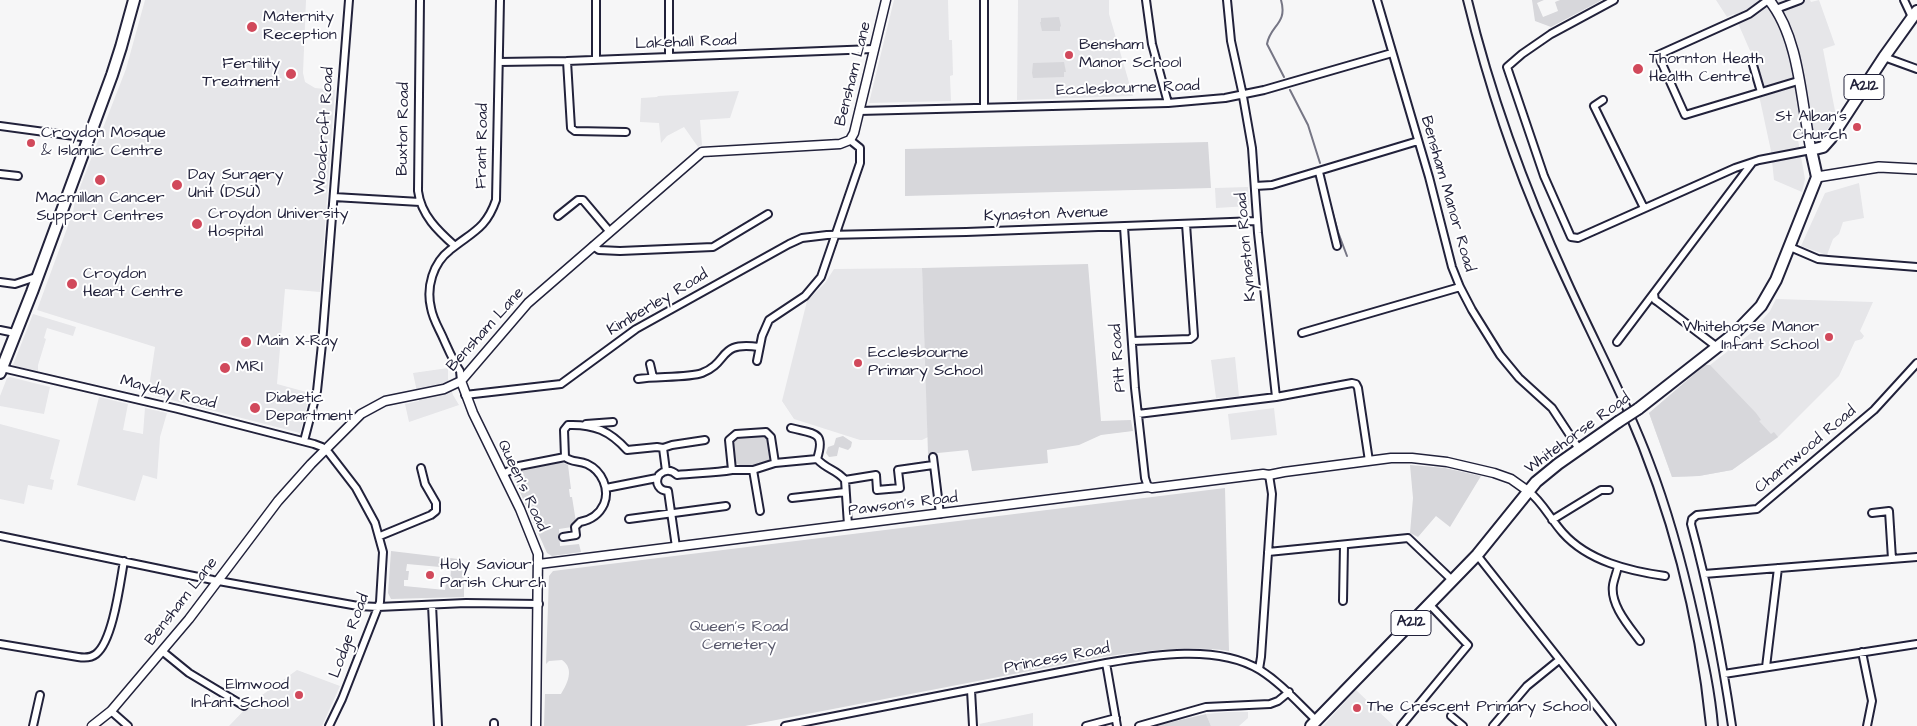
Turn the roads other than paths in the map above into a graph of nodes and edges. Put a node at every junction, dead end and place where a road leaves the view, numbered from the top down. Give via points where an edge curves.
1 (134, 0) edge
2 (349, 0) edge
3 (420, 0) edge
4 (500, 0) edge
5 (596, 0) edge
6 (669, 0) edge
7 (886, 0) edge
8 (984, 0) edge
9 (1146, 0) edge
10 (1228, 0) edge
11 (1377, 0) edge
12 (1614, 0) edge
13 (1769, 0) edge
14 (1800, 0) edge
15 (1904, 0) edge
16 (1776, 9) junction
17 (1915, 14) edge
18 (873, 49) junction
19 (1392, 53) junction
20 (669, 57) junction
21 (1884, 57) junction
22 (596, 60) junction
23 (499, 62) junction
24 (568, 62) junction
25 (1753, 65) dead end
26 (1917, 69) edge
27 (1798, 81) junction
28 (1761, 92) junction
29 (1242, 95) junction
30 (1603, 100) dead end
31 (1168, 103) junction
32 (984, 107) junction
33 (859, 111) junction
34 (0, 126) edge
35 (626, 132) dead end
36 (89, 138) junction
37 (850, 140) junction
38 (1418, 141) junction
39 (1811, 150) junction
40 (1753, 162) junction
41 (1917, 169) edge
42 (1319, 172) junction
43 (0, 174) edge
44 (18, 176) dead end
45 (1817, 177) junction
46 (1255, 186) junction
47 (334, 197) junction
48 (420, 202) junction
49 (1644, 208) junction
50 (768, 214) dead end
51 (558, 216) dead end
52 (1257, 221) junction
53 (1186, 224) junction
54 (1124, 227) junction
55 (610, 232) junction
56 (836, 234) junction
57 (455, 246) junction
58 (593, 246) junction
59 (1337, 246) dead end
60 (1790, 247) junction
61 (1917, 267) edge
62 (37, 278) junction
63 (0, 282) edge
64 (20, 282) junction
65 (1460, 287) junction
66 (32, 292) junction
67 (1654, 294) junction
68 (0, 330) edge
69 (15, 333) junction
70 (1302, 333) dead end
71 (1132, 341) junction
72 (1617, 342) dead end
73 (759, 347) junction
74 (1717, 347) junction
75 (757, 360) dead end
76 (1917, 363) edge
77 (650, 364) dead end
78 (1, 371) edge
79 (653, 377) junction
80 (638, 378) dead end
81 (460, 381) junction
82 (466, 395) junction
83 (1276, 397) junction
84 (1138, 414) junction
85 (613, 422) dead end
86 (585, 424) junction
87 (791, 428) dead end
88 (705, 440) dead end
89 (304, 441) junction
90 (663, 448) junction
91 (1579, 449) junction
92 (325, 450) junction
93 (565, 457) junction
94 (933, 457) dead end
95 (818, 459) junction
96 (1369, 461) junction
97 (775, 463) junction
98 (933, 465) junction
99 (421, 468) dead end
100 (732, 470) junction
101 (754, 470) junction
102 (666, 471) junction
103 (503, 474) junction
104 (1269, 475) junction
105 (657, 478) junction
106 (845, 480) junction
107 (1148, 487) junction
108 (606, 488) junction
109 (1609, 490) dead end
110 (1528, 491) junction
111 (845, 492) junction
112 (792, 498) dead end
113 (726, 506) dead end
114 (760, 511) dead end
115 (672, 512) junction
116 (1872, 513) dead end
117 (940, 514) junction
118 (629, 519) dead end
119 (1552, 520) junction
120 (848, 525) junction
121 (0, 536) edge
122 (380, 536) junction
123 (563, 537) dead end
124 (1344, 545) junction
125 (676, 547) junction
126 (1268, 552) junction
127 (1477, 555) junction
128 (1917, 558) edge
129 (1892, 559) junction
130 (124, 561) junction
131 (539, 564) junction
132 (1618, 566) junction
133 (1778, 568) junction
134 (1704, 574) junction
135 (1665, 576) dead end
136 (1452, 580) junction
137 (218, 581) junction
138 (1343, 601) dead end
139 (539, 604) junction
140 (1429, 604) junction
141 (432, 605) junction
142 (378, 607) junction
143 (1640, 641) dead end
144 (0, 644) edge
145 (1917, 644) edge
146 (162, 651) junction
147 (1862, 652) junction
148 (1560, 660) junction
149 (1106, 663) junction
150 (1766, 667) junction
151 (1259, 669) junction
152 (1724, 674) junction
153 (971, 690) junction
154 (1288, 692) junction
155 (40, 695) dead end
156 (244, 706) dead end
157 (111, 711) junction
158 (1451, 716) dead end
159 (1116, 718) junction
160 (1314, 724) edge
161 (34, 726) edge
162 (92, 726) edge
163 (128, 726) edge
164 (330, 726) edge
165 (438, 726) edge
166 (536, 726) edge
167 (785, 726) edge
168 (973, 726) edge
169 (1086, 726) edge
170 (1117, 726) edge
171 (1139, 726) edge
172 (1401, 726) edge
173 (1463, 726) edge
174 (1493, 726) edge
175 (1612, 726) edge
176 (1732, 726) edge
177 (1868, 726) edge

1 - 36 main road via 122,47
2 - 47 street, Woodcroft Road
3 - 48 street, Buxton Road via 417,180
4 - 23 street, Frant Road
5 - 22 street
6 - 20 street
7 - 18 street, Bensham Lane
8 - 32 street
9 - 31 street via 1152,44
10 - 29 street, Kynaston Road via 1231,41
11 - 19 street, Bensham Manor Road
12 - 49 street via 1551,34 1507,67 1544,176 1568,234 1578,238
13 - 16 main road
13 - 28 street via 1749,14 1658,55 1685,115
14 - 16 street
15 - 17 street
16 - 27 main road via 1789,35
17 - 21 main road, A212
18 - 20 street, Lakehall Road
18 - 33 street, Bensham Lane
19 - 29 street, Ecclesbourne Road
19 - 38 street, Bensham Manor Road
20 - 22 street, Lakehall Road
21 - 26 street
21 - 39 main road, A212 via 1827,143
22 - 24 street, Lakehall Road
23 - 24 street, Lakehall Road
23 - 57 street, Frant Road via 496,200 481,226
24 - 35 street via 571,128 576,131
25 - 28 street
27 - 28 street
27 - 39 main road
29 - 31 street, Ecclesbourne Road
29 - 46 street, Kynaston Road
30 - 49 street via 1594,106
31 - 32 street, Ecclesbourne Road
32 - 33 street, Ecclesbourne Road
33 - 37 street, Bensham Lane
34 - 36 street
36 - 62 main road
37 - 55 street, Bensham Lane via 840,144 702,152
37 - 56 street via 860,148 861,160
38 - 42 street
38 - 65 street, Bensham Manor Road via 1449,258
39 - 40 street
39 - 45 main road
40 - 49 street
40 - 67 street
41 - 45 main road via 1879,167
42 - 46 street via 1272,185
42 - 59 street
43 - 44 street
45 - 60 main road, Whitehorse Road / A212
46 - 52 street, Kynaston Road
47 - 48 street
47 - 89 street, Woodcroft Road via 317,391
48 - 57 street, Buxton Road via 434,226
50 - 58 street via 712,247 620,251 598,250
51 - 55 street via 578,200 583,200
52 - 53 street, Kynaston Avenue
52 - 83 street, Kynaston Road
53 - 54 street, Kynaston Avenue
53 - 71 street via 1194,336 1190,340
54 - 56 street, Kynaston Avenue
54 - 71 street, Pitt Road
55 - 58 street, Bensham Lane
56 - 73 street via 818,281 801,299 771,319
56 - 82 street, Kimberley Road via 806,237 789,244 636,328 561,384
57 - 81 street, Frant Road via 436,268 429,297 432,314 460,371
58 - 81 street, Bensham Lane via 520,310
60 - 61 street via 1828,260
60 - 74 main road, Whitehorse Road / A212 via 1762,306
62 - 64 street
62 - 66 main road
63 - 64 street
64 - 66 street
65 - 70 street
65 - 91 street, Bensham Manor Road via 1500,355 1519,378 1552,408
66 - 69 main road
67 - 72 street
67 - 74 street via 1655,300
68 - 69 street
69 - 78 main road
71 - 84 street, Pitt Road
73 - 75 street
73 - 79 street via 741,345 732,348 710,368 698,374
74 - 91 main road, Whitehorse Road / A212, bridge via 1638,409
76 - 134 street, Charnwood Road via 1874,410 1757,509 1697,515 1692,519
77 - 79 street
78 - 89 street, Mayday Road via 178,409
79 - 80 street
81 - 82 street, Queen's Road
81 - 92 street, Bensham Lane via 444,389 391,399 369,409
82 - 103 street, Queen's Road
83 - 84 street
83 - 96 street via 1352,382 1356,384
84 - 107 street, Pitt Road
85 - 86 street
86 - 90 street via 604,431 627,450
86 - 93 street via 565,427
87 - 95 street via 819,438
88 - 90 street
89 - 92 street, Mayday Road
90 - 102 street
91 - 110 main road, Whitehorse Road / A212 via 1544,474
92 - 122 street, Lodge Road via 356,488
92 - 137 street, Bensham Lane via 268,512
93 - 103 street via 519,466
93 - 108 street via 592,467 600,474
94 - 98 street
95 - 97 street
95 - 106 street via 825,468 837,472
96 - 104 street, Pawson's Road
96 - 110 street via 1412,458 1447,462 1511,479
97 - 100 street via 771,437 766,432 736,434 728,442
97 - 101 street
98 - 106 street via 898,470 900,488 877,490 876,475
98 - 117 street
99 - 122 street via 436,510
100 - 101 street
100 - 102 street via 677,475
101 - 114 street
102 - 105 street
103 - 131 street, Queen's Road via 530,532
104 - 107 street, Pawson's Road
104 - 126 street via 1272,494
105 - 108 street
105 - 115 street via 658,486 668,491
106 - 111 street
107 - 117 street, Pawson's Road
108 - 123 street via 604,502 597,514 580,522 575,528 576,535
109 - 119 street via 1601,490
110 - 119 street
110 - 127 main road, Whitehorse Road / A212
111 - 112 street
111 - 120 street
113 - 115 street
115 - 118 street
115 - 125 street
116 - 129 street via 1889,511
117 - 120 street, Pawson's Road
119 - 132 street via 1581,550
120 - 125 street, Pawson's Road
121 - 130 street
122 - 142 street, Lodge Road via 383,568
124 - 126 street
124 - 136 street via 1408,538
124 - 138 street via 1340,593
125 - 131 street, Pawson's Road
126 - 151 street
127 - 136 main road, Whitehorse Road / A212
127 - 148 street
128 - 129 street
129 - 133 street
130 - 137 street
130 - 144 street via 110,632 95,655 86,658
131 - 139 street, Queen's Road
132 - 135 street
132 - 143 street via 1613,585 1614,597
133 - 134 street
133 - 150 street
134 - 152 street
136 - 140 main road, Whitehorse Road / A212
137 - 142 street via 337,603
137 - 146 street, Bensham Lane
139 - 141 street
139 - 166 street, Queen's Road
140 - 160 main road, Whitehorse Road / A212
140 - 172 street via 1468,645
141 - 142 street
141 - 165 street
142 - 164 street, Lodge Road
145 - 147 street
146 - 156 street via 189,673
146 - 157 street, Bensham Lane
147 - 150 street
147 - 177 street via 1872,701
148 - 174 street via 1527,686
148 - 175 street
149 - 151 street, Princess Road via 1143,656 1209,655 1245,662
149 - 153 street, Princess Road
149 - 159 street
150 - 152 street
151 - 154 street, Princess Road
152 - 176 street
153 - 167 street, Princess Road
153 - 168 street
154 - 160 street, Princess Road
154 - 171 street via 1270,704 1206,708
155 - 161 street
157 - 162 street, Bensham Lane
157 - 163 street
158 - 173 street
159 - 169 street
159 - 170 street

